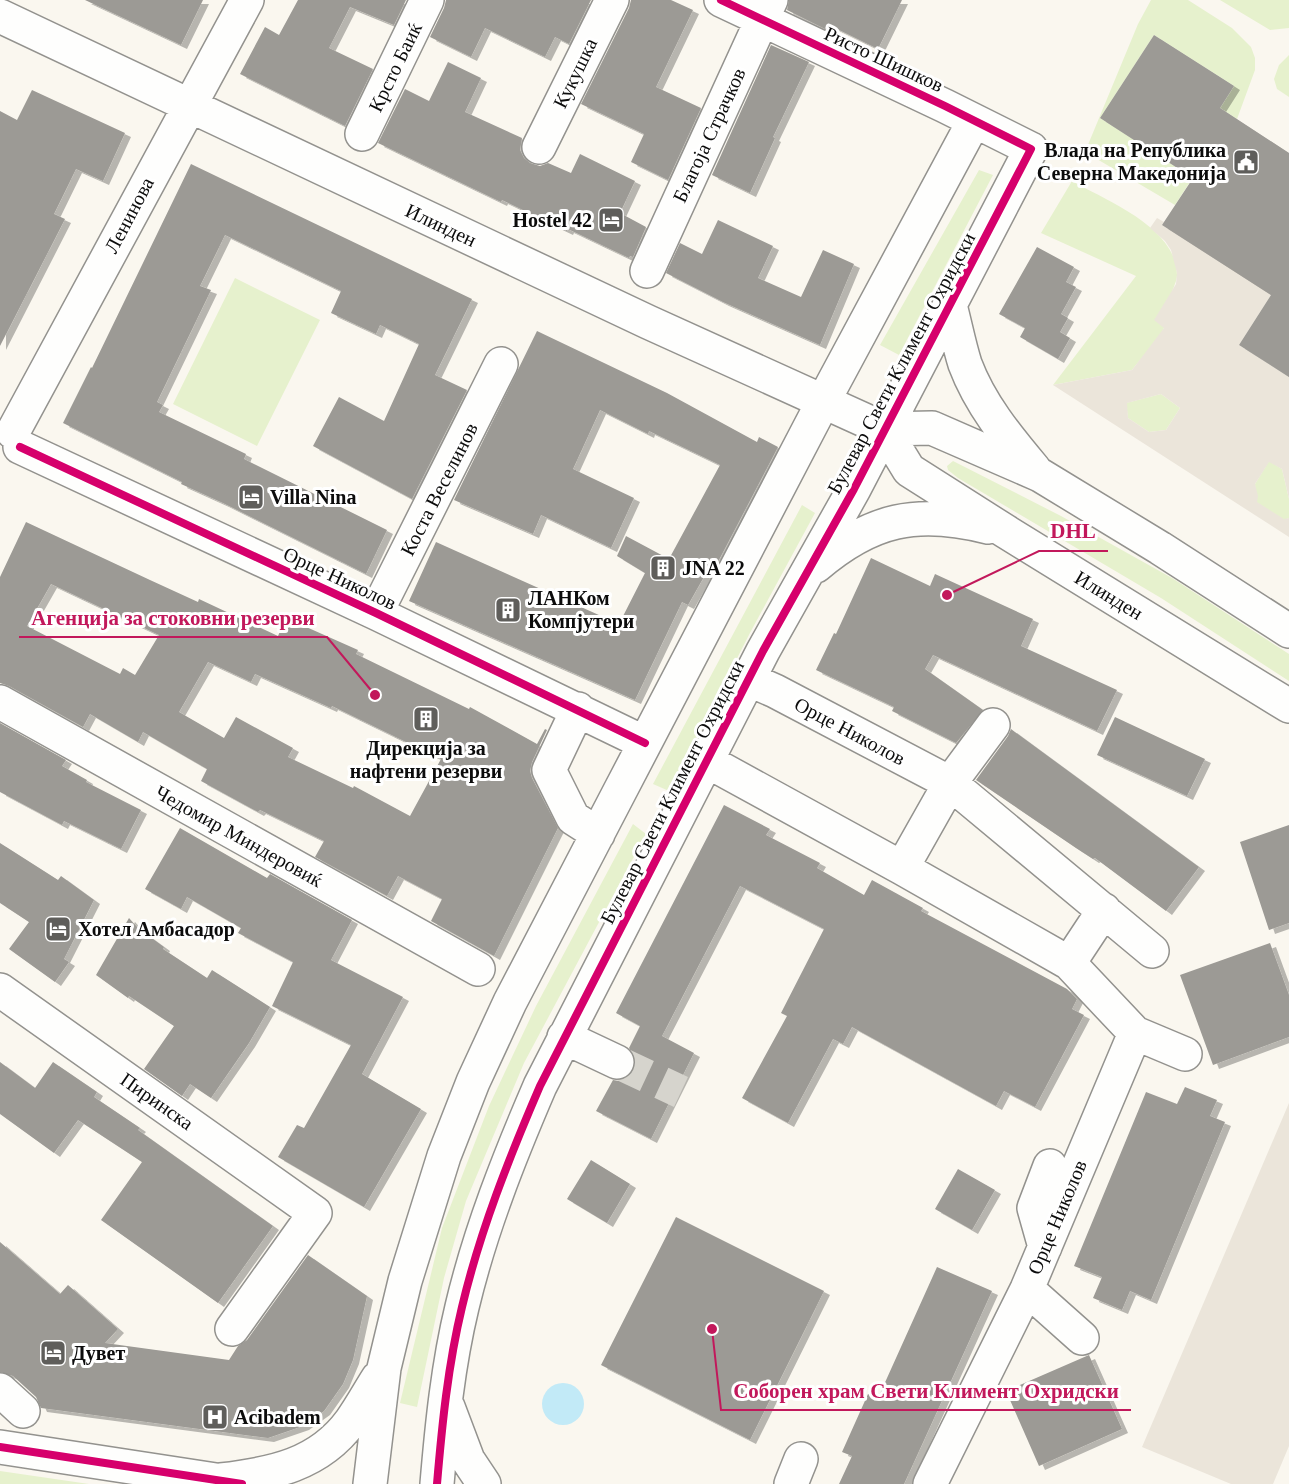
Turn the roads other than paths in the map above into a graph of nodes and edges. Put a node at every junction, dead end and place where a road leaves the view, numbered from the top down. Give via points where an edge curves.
1 (247, 0) edge
2 (428, 0) edge
3 (612, 0) edge
4 (721, 0) edge
5 (767, 10) edge
6 (0, 16) edge
7 (188, 106) junction
8 (974, 121) junction
9 (362, 134) dead end
10 (539, 147) dead end
11 (1031, 150) joint
12 (647, 271) dead end
13 (950, 305) junction
14 (501, 364) dead end
15 (823, 402) junction
16 (884, 429) junction
17 (6, 445) edge
18 (1040, 475) junction
19 (1005, 531) junction
20 (805, 574) junction
21 (376, 613) junction
22 (1289, 631) edge
23 (750, 680) junction
24 (0, 702) edge
25 (1289, 706) edge
26 (578, 709) junction
27 (993, 725) dead end
28 (645, 743) junction
29 (707, 761) junction
30 (950, 783) junction
31 (597, 834) junction
32 (902, 868) junction
33 (1104, 910) junction
34 (1152, 951) dead end
35 (1069, 963) junction
36 (478, 969) dead end
37 (0, 990) edge
38 (1135, 1033) junction
39 (564, 1037) junction
40 (1185, 1054) dead end
41 (617, 1062) tunnel mouth
42 (1050, 1167) dead end
43 (1045, 1246) junction
44 (1027, 1288) junction
45 (232, 1329) dead end
46 (1082, 1338) dead end
47 (384, 1368) junction
48 (446, 1399) junction
49 (0, 1447) edge
50 (231, 1482) edge
51 (370, 1484) edge
52 (437, 1484) edge
53 (484, 1484) edge
54 (930, 1484) edge

1 - 7 street, Ленинова
2 - 9 street, Крсто Баиќ
3 - 10 street, Кукушка
4 - 5 street, Ристо Шишков
5 - 8 street, Ристо Шишков
5 - 12 street, Благоја Страчков
6 - 7 street, Илинден
7 - 15 street, Илинден
7 - 17 street, Ленинова
8 - 11 street, Ристо Шишков
8 - 15 street
11 - 13 street, Булевар Свети Климент Охридски
13 - 16 street, Булевар Свети Климент Охридски
13 - 18 street via 974,384 1009,440
14 - 21 street, Коста Веселинов
15 - 16 street, Илинден
15 - 28 street
16 - 18 street, Илинден via 932,429
16 - 19 street, Илинден via 909,470
16 - 20 street, Булевар Свети Климент Охридски
17 - 21 street, Орце Николов
18 - 22 street, Илинден
19 - 20 street via 944,518 894,522 862,532
19 - 25 street, Илинден
20 - 23 street, Булевар Свети Климент Охридски
21 - 26 street, Орце Николов
23 - 29 street, Булевар Свети Климент Охридски
23 - 30 street, Орце Николов
24 - 36 street, Чедомир Миндеровиќ
26 - 28 street, Орце Николов
26 - 31 street via 549,770 573,818
27 - 30 street
28 - 31 street
29 - 32 street
29 - 39 street, Булевар Свети Климент Охридски
30 - 32 street
30 - 33 street, Орце Николов
31 - 47 street via 473,1082 421,1228
32 - 35 street
33 - 34 street, Орце Николов
33 - 35 street
35 - 38 street
37 - 45 street, Пиринска via 315,1213
38 - 40 street
38 - 43 street, Орце Николов
39 - 41 street
39 - 48 street, Булевар Свети Климент Охридски via 508,1161 480,1246 462,1307
42 - 43 street via 1034,1208
43 - 44 street, Орце Николов
44 - 46 street
44 - 54 street, Орце Николов
47 - 50 street via 332,1443 282,1470
47 - 51 street
48 - 52 street, Булевар Свети Климент Охридски
48 - 53 street via 468,1460
49 - 50 street

